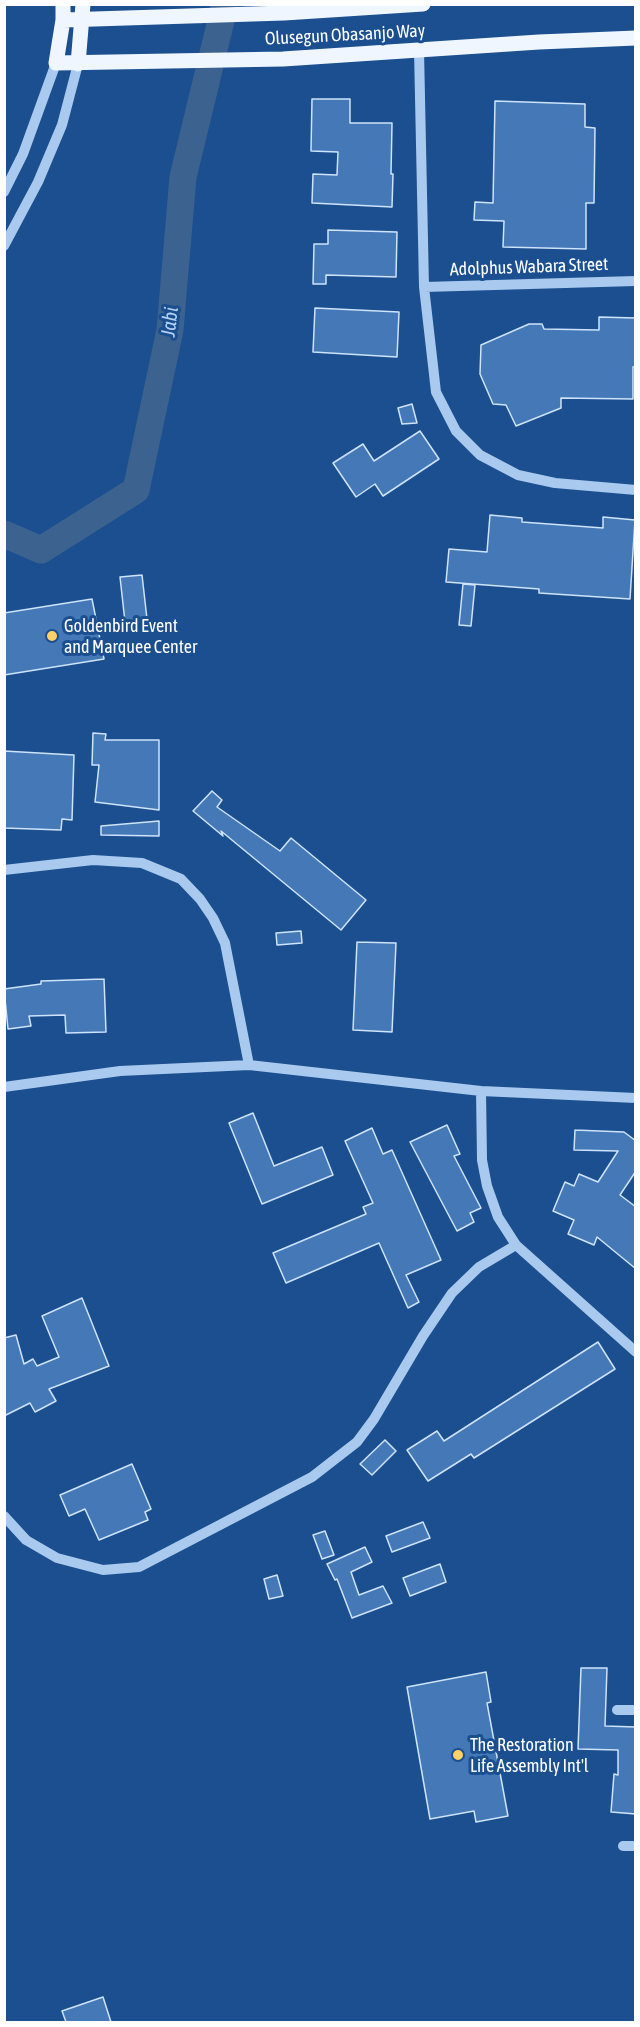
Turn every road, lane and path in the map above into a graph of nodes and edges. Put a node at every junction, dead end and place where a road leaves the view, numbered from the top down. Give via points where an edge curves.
1 (423, 4) edge
2 (63, 12) edge
3 (83, 12) edge
4 (636, 38) edge
5 (419, 50) junction
6 (56, 63) junction
7 (78, 64) junction
8 (4, 192) edge
9 (4, 246) edge
10 (636, 281) edge
11 (424, 287) junction
12 (636, 490) edge
13 (4, 870) edge
14 (249, 1065) junction
15 (4, 1087) edge
16 (481, 1091) junction
17 (636, 1098) edge
18 (516, 1245) junction
19 (636, 1352) edge
20 (4, 1516) edge
21 (617, 1710) dead end
22 (636, 1710) edge
23 (623, 1846) dead end
24 (636, 1846) edge

1 - 3 main road, Olusegun Obasanjo Way via 160,18
2 - 3 main road, Olusegun Obasanjo Way
2 - 6 main road
3 - 7 main road
4 - 5 main road, Olusegun Obasanjo Way
5 - 7 main road, Olusegun Obasanjo Way via 283,59
5 - 11 street
6 - 7 main road, Olusegun Obasanjo Way
6 - 8 street via 23,154
7 - 9 street via 62,125
10 - 11 street, Adolphus Wabara Street
11 - 12 street via 436,392 456,431 480,455 518,475 555,483
13 - 14 street via 113,861 142,863 181,879 200,899 225,943
14 - 15 street via 120,1071
14 - 16 street
16 - 17 street
16 - 18 street via 482,1160 487,1186 498,1217
18 - 19 street
18 - 20 street via 479,1267 452,1293 357,1442 312,1477 139,1567 103,1570 57,1558 26,1540
21 - 22 street
23 - 24 street

